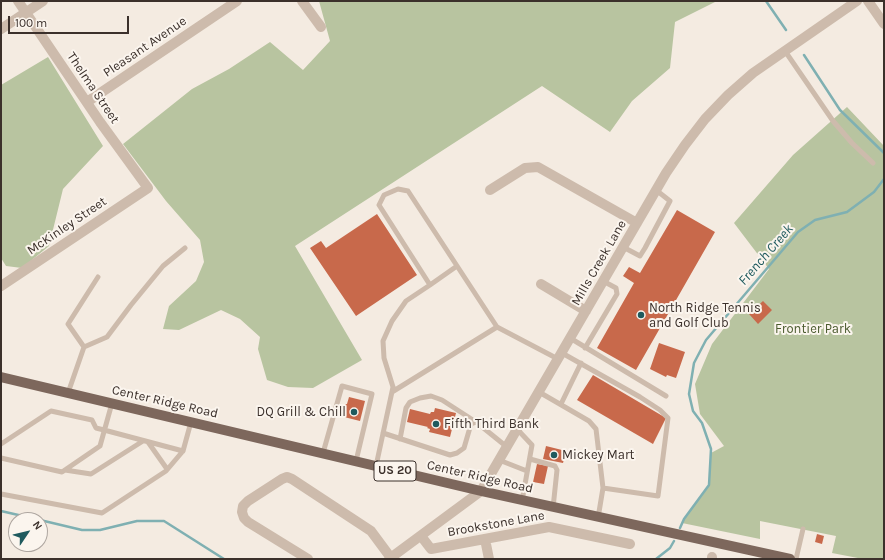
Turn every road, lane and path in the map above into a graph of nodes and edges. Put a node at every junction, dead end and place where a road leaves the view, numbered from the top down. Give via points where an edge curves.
1 (18, 1) edge
2 (43, 1) edge
3 (237, 1) edge
4 (302, 1) edge
5 (857, 1) edge
6 (868, 1) edge
7 (26, 12) junction
8 (884, 24) edge
9 (321, 27) dead end
10 (1, 29) edge
11 (784, 50) junction
12 (87, 102) junction
13 (874, 163) dead end
14 (148, 188) joint
15 (490, 190) dead end
16 (656, 190) junction
17 (637, 223) junction
18 (185, 248) dead end
19 (623, 248) junction
20 (457, 266) junction
21 (98, 277) dead end
22 (603, 281) junction
23 (541, 284) dead end
24 (430, 285) junction
25 (1, 286) edge
26 (586, 311) junction
27 (497, 327) junction
28 (570, 338) junction
29 (84, 347) junction
30 (585, 348) junction
31 (560, 356) junction
32 (581, 363) junction
33 (1, 377) edge
34 (392, 392) junction
35 (539, 392) junction
36 (68, 393) junction
37 (666, 396) dead end
38 (112, 403) junction
39 (561, 404) junction
40 (190, 422) junction
41 (476, 422) junction
42 (517, 429) junction
43 (104, 430) junction
44 (383, 433) junction
45 (400, 439) junction
46 (146, 441) junction
47 (1, 444) edge
48 (507, 447) junction
49 (183, 451) junction
50 (323, 453) junction
51 (1, 458) edge
52 (530, 459) junction
53 (499, 460) junction
54 (356, 461) junction
55 (376, 466) junction
56 (167, 469) junction
57 (65, 470) junction
58 (528, 471) junction
59 (603, 488) junction
60 (481, 491) junction
61 (1, 494) edge
62 (522, 500) junction
63 (553, 508) junction
64 (598, 518) junction
65 (803, 529) dead end
66 (421, 536) junction
67 (485, 538) junction
68 (630, 544) dead end
69 (390, 558) edge
70 (308, 559) edge
71 (489, 559) edge
72 (790, 559) edge
73 (796, 559) edge

1 - 7 street, Thelma Street
2 - 7 street
3 - 12 street, Pleasant Avenue
4 - 9 street
5 - 11 street, Mills Creek Lane
6 - 8 street
7 - 10 street
7 - 12 street, Thelma Street
11 - 13 lane via 833,121
11 - 16 street, Mills Creek Lane via 753,73 705,119 684,145
12 - 14 street, Thelma Street
14 - 25 street, McKinley Street
15 - 17 street via 525,168 538,167
16 - 17 street, Mills Creek Lane
16 - 19 lane via 670,201 645,248 640,256
17 - 19 street, Mills Creek Lane
18 - 29 lane via 163,266 107,337
19 - 22 street, Mills Creek Lane
20 - 24 lane
20 - 24 lane via 408,191 398,189 384,195 380,205
20 - 27 lane
21 - 29 lane via 68,324
22 - 26 street, Mills Creek Lane
22 - 30 lane via 616,288 617,294
23 - 26 street
24 - 34 lane via 406,301 392,321 383,341
26 - 28 street, Mills Creek Lane
27 - 31 lane
27 - 34 lane
28 - 30 lane
28 - 31 street, Mills Creek Lane
29 - 36 lane
30 - 37 lane
31 - 32 lane
31 - 35 street, Mills Creek Lane
32 - 39 lane
32 - 59 lane via 660,410 668,418 658,496
33 - 36 main road, Center Ridge Road / US 20
34 - 44 lane
35 - 39 lane
35 - 42 street, Mills Creek Lane
36 - 38 main road, Center Ridge Road / US 20
38 - 40 main road, Center Ridge Road / US 20
38 - 43 lane
39 - 59 lane via 589,421 596,429
40 - 49 lane
40 - 50 main road, Center Ridge Road / US 20
41 - 45 lane via 471,424 464,448 450,455
41 - 45 lane via 461,411 431,396 410,402
41 - 48 lane
42 - 48 street, Mills Creek Lane
42 - 52 lane via 532,445
43 - 46 lane
43 - 47 lane via 96,428 92,420 51,411
43 - 57 lane via 100,446
44 - 45 lane
44 - 55 lane
46 - 49 lane
46 - 56 lane
46 - 57 lane via 91,474
48 - 53 street, Mills Creek Lane
49 - 56 lane
50 - 54 main road, Center Ridge Road / US 20
50 - 54 lane via 342,386 372,394
51 - 57 lane via 62,472
52 - 58 lane
52 - 63 lane via 555,466 557,470
53 - 58 lane
53 - 60 street, Mills Creek Lane
54 - 55 main road, Center Ridge Road / US 20
55 - 60 main road, Center Ridge Road / US 20
56 - 61 lane via 102,513
58 - 62 lane
59 - 64 lane
60 - 62 main road, Center Ridge Road / US 20
60 - 66 street, Mills Creek Lane
62 - 63 main road, Center Ridge Road / US 20
63 - 64 main road, Center Ridge Road / US 20
64 - 72 main road, Center Ridge Road / US 20
65 - 73 lane
66 - 67 street, Brookstone Lane via 431,549
66 - 69 street, Mills Creek Lane
67 - 68 street, Brookstone Lane via 549,527
67 - 71 street
69 - 70 street via 371,531 287,477 243,506 242,512 248,522

